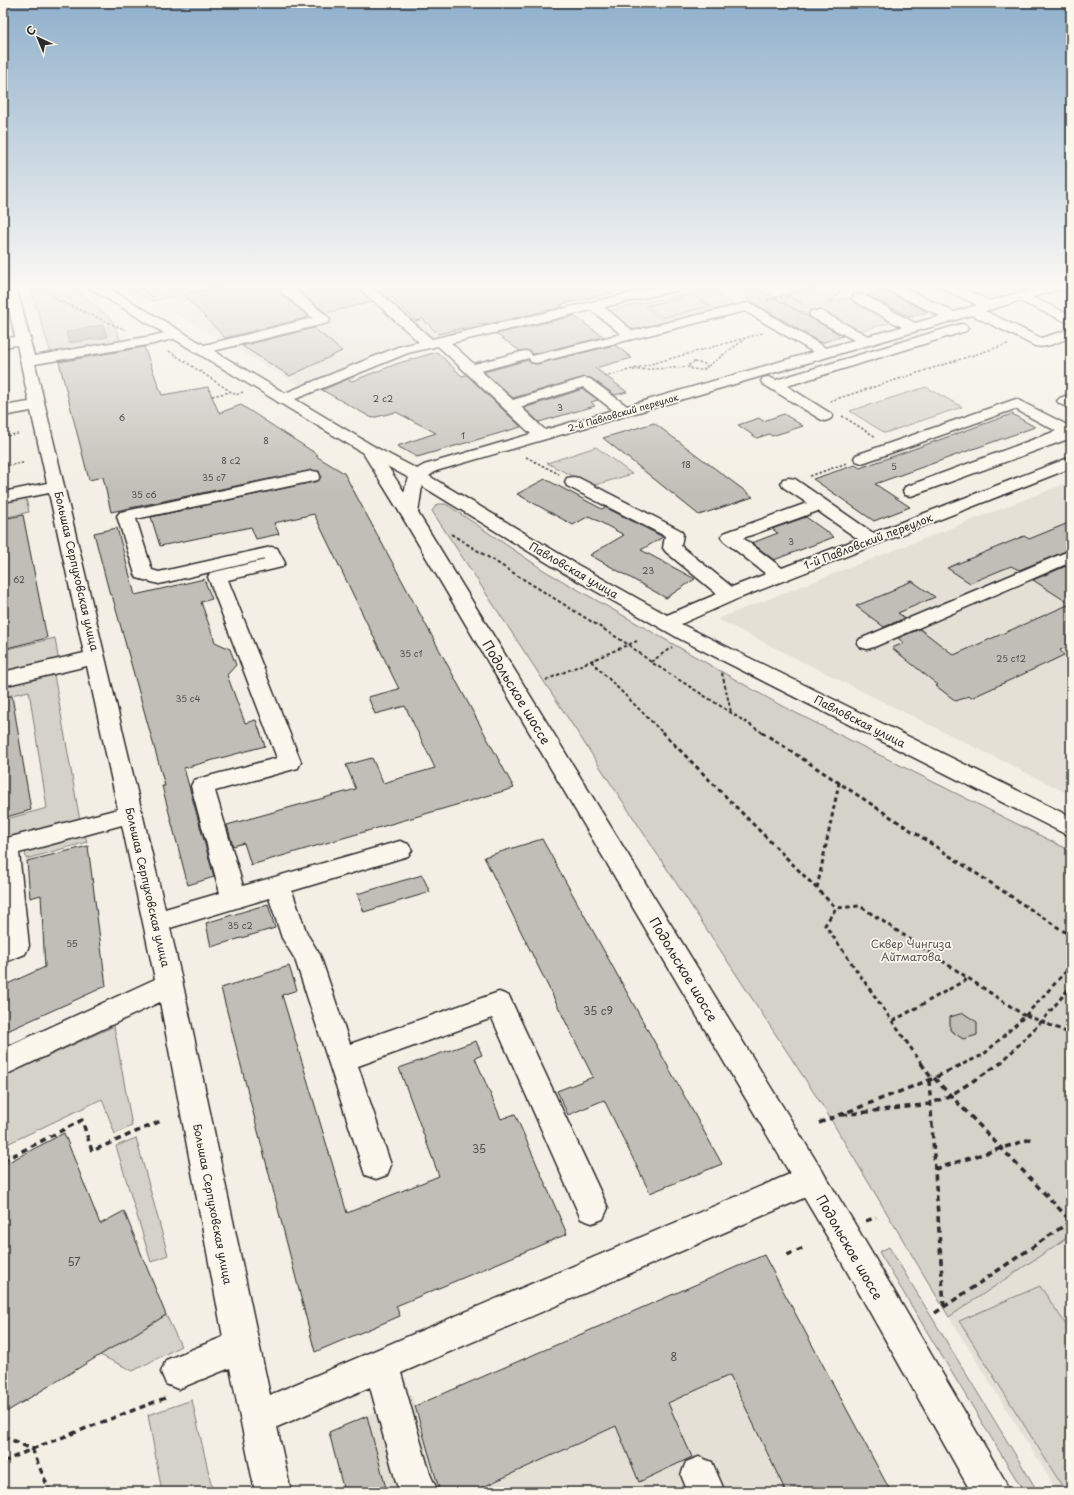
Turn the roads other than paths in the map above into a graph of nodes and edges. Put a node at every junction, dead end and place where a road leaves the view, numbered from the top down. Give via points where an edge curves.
1 (21, 354) edge
2 (207, 354) edge
3 (394, 354) edge
4 (449, 354) edge
5 (546, 354) edge
6 (821, 354) edge
7 (877, 354) edge
8 (470, 369) junction
9 (755, 373) junction
10 (775, 385) junction
11 (283, 399) junction
12 (1071, 399) edge
13 (1071, 404) edge
14 (38, 405) junction
15 (510, 406) junction
16 (827, 409) road end
17 (3, 411) edge
18 (624, 411) junction
19 (1070, 432) edge
20 (542, 435) junction
21 (369, 450) junction
22 (862, 458) road end
23 (1071, 462) edge
24 (312, 476) dead end
25 (418, 476) junction
26 (573, 482) road end
27 (790, 483) road end
28 (57, 486) junction
29 (911, 491) dead end
30 (3, 497) edge
31 (454, 500) junction
32 (820, 504) junction
33 (409, 513) junction
34 (871, 540) junction
35 (1071, 555) edge
36 (780, 576) junction
37 (730, 595) junction
38 (666, 623) junction
39 (867, 643) dead end
40 (96, 657) junction
41 (3, 679) edge
42 (131, 814) junction
43 (1071, 827) edge
44 (4, 847) edge
45 (400, 850) dead end
46 (278, 886) junction
47 (234, 899) junction
48 (156, 922) junction
49 (3, 952) edge
50 (170, 985) junction
51 (342, 1059) junction
52 (3, 1063) edge
53 (376, 1165) dead end
54 (811, 1180) junction
55 (592, 1208) dead end
56 (242, 1346) junction
57 (381, 1364) junction
58 (177, 1383) road end
59 (257, 1418) junction
60 (274, 1492) edge
61 (420, 1492) edge
62 (991, 1492) edge

1 - 14 street, Большая Серпуховская улица
2 - 11 street, Павловская улица
3 - 11 street
4 - 8 street
5 - 8 street
6 - 9 street, 2-й Павловский переулок
7 - 10 street
8 - 15 street
9 - 10 street
9 - 18 street, 2-й Павловский переулок
10 - 16 street
11 - 21 street, Павловская улица
12 - 13 street via 1065,401
14 - 17 street
14 - 28 street, Большая Серпуховская улица
15 - 18 street via 585,382
15 - 20 street
18 - 20 street, 2-й Павловский переулок
19 - 22 street via 1016,404
19 - 29 street
20 - 25 street, 2-й Павловский переулок via 430,468
21 - 25 street, Павловская улица
21 - 33 street, Подольское шоссе
23 - 34 street, 1-й Павловский переулок
24 - 47 street via 126,516 144,574 159,578 271,552 276,563 217,577 290,762 202,786
25 - 31 street, Павловская улица
25 - 33 street
26 - 37 street via 674,534 672,548
27 - 32 street
28 - 30 street
28 - 40 street, Большая Серпуховская улица
31 - 33 street via 444,496 431,498
31 - 38 street, Павловская улица
32 - 34 street
32 - 36 street via 730,537
33 - 54 street, Подольское шоссе
34 - 36 street, 1-й Павловский переулок
35 - 39 street
36 - 37 street, 1-й Павловский переулок
37 - 38 street, 1-й Павловский переулок
38 - 43 street, Павловская улица
40 - 41 street
40 - 42 street, Большая Серпуховская улица
42 - 44 street
42 - 48 street, Большая Серпуховская улица
44 - 49 street via 16,946
45 - 46 street
46 - 47 street
46 - 51 street via 295,938 307,955
47 - 48 street
48 - 50 street, Большая Серпуховская улица
50 - 52 street
50 - 56 street, Большая Серпуховская улица
51 - 53 street
51 - 55 street via 499,1004
54 - 57 street
54 - 62 street, Подольское шоссе
56 - 58 street
56 - 59 street, Большая Серпуховская улица
57 - 59 street
57 - 61 street via 414,1482
59 - 60 street, Большая Серпуховская улица

